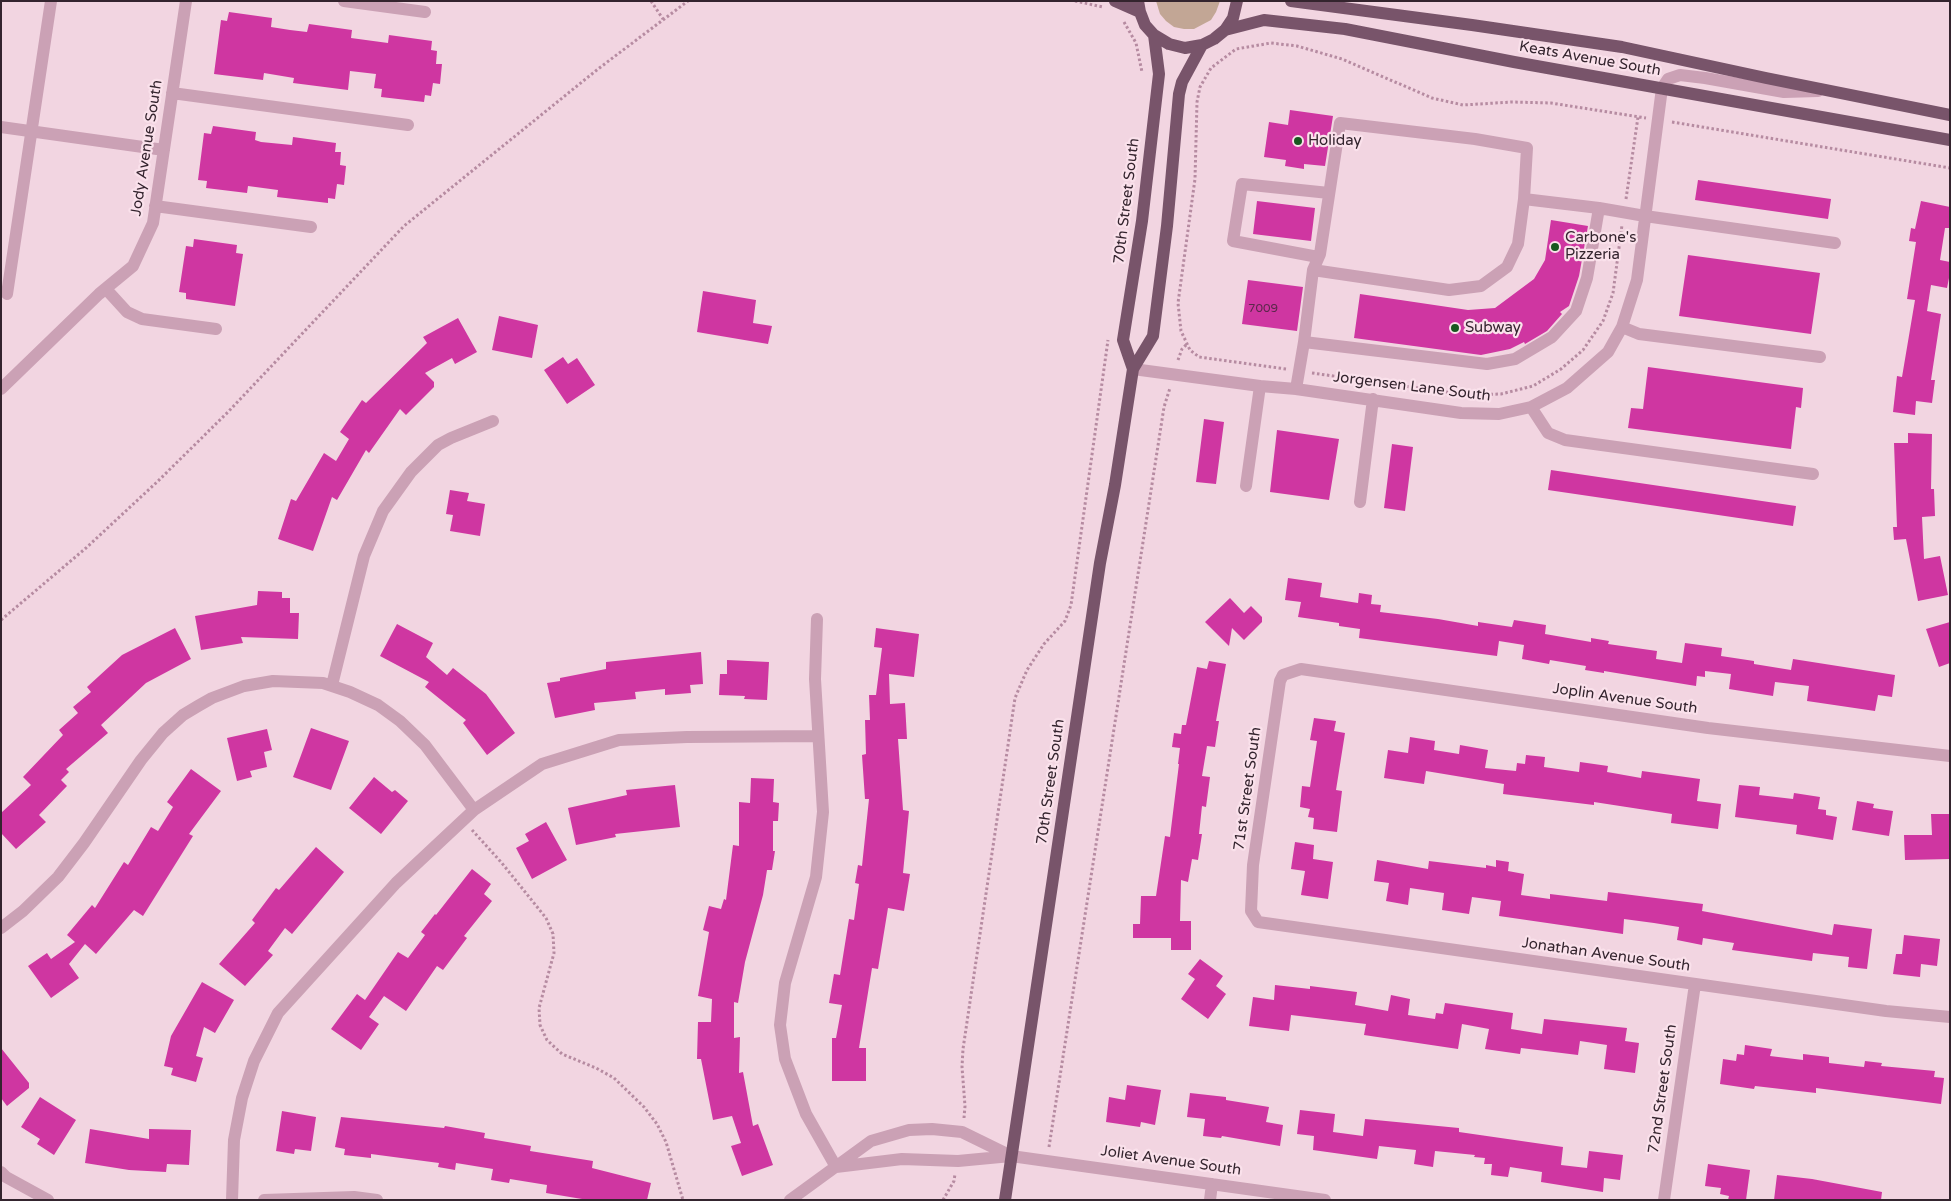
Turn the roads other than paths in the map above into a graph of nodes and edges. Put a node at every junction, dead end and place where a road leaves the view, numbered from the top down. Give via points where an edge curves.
1 (51, 1) edge
2 (186, 1) edge
3 (344, 1) edge
4 (1237, 1) edge
5 (1291, 1) edge
6 (1110, 5) edge
7 (1139, 7) edge
8 (425, 12) dead end
9 (1225, 30) junction
10 (1154, 35) junction
11 (1202, 45) junction
12 (1662, 88) junction
13 (1830, 91) junction
14 (172, 93) junction
15 (1950, 115) edge
16 (408, 125) dead end
17 (1, 127) edge
18 (32, 132) junction
19 (1950, 140) edge
20 (164, 150) junction
21 (1329, 192) junction
22 (1524, 199) junction
23 (155, 206) junction
24 (1599, 208) junction
25 (1645, 216) junction
26 (311, 227) dead end
27 (1835, 243) dead end
28 (1318, 257) junction
29 (1313, 270) junction
30 (106, 289) junction
31 (7, 294) dead end
32 (1622, 327) junction
33 (216, 329) dead end
34 (1304, 342) junction
35 (1820, 357) dead end
36 (1133, 369) junction
37 (1260, 386) junction
38 (1, 389) edge
39 (1296, 389) junction
40 (1373, 399) junction
41 (1531, 407) junction
42 (493, 421) dead end
43 (1813, 474) dead end
44 (1246, 486) dead end
45 (1360, 502) dead end
46 (817, 619) dead end
47 (1297, 670) joint
48 (332, 685) junction
49 (818, 736) junction
50 (1950, 756) edge
51 (474, 810) junction
52 (1258, 922) joint
53 (1, 928) edge
54 (1695, 984) junction
55 (1950, 1016) edge
56 (1011, 1156) junction
57 (836, 1168) junction
58 (1, 1172) edge
59 (1212, 1184) junction
60 (48, 1200) edge
61 (232, 1200) edge
62 (264, 1200) edge
63 (377, 1200) edge
64 (790, 1200) edge
65 (1005, 1200) edge
66 (1210, 1200) edge
67 (1325, 1200) edge
68 (1664, 1200) edge

1 - 18 street
2 - 14 street, Jody Avenue South
3 - 8 street
4 - 9 main road via 1233,18
5 - 13 main road, Keats Avenue South via 1622,47
6 - 7 main road
7 - 10 main road via 1145,24
9 - 11 main road
9 - 12 main road, Keats Avenue South via 1264,20 1346,29
10 - 11 main road via 1169,44 1186,48
10 - 36 main road, 70th Street South via 1159,74 1142,221 1123,340
11 - 36 main road, 70th Street South via 1179,94 1153,336
12 - 13 street via 1668,79 1680,75 1784,92
12 - 19 main road, Keats Avenue South
12 - 25 street, Jorgensen Lane South
13 - 15 main road, Keats Avenue South
14 - 16 street
14 - 20 street, Jody Avenue South
17 - 18 street
18 - 20 street
18 - 31 street
20 - 23 street, Jody Avenue South
21 - 22 street via 1340,123 1528,148
21 - 28 street
21 - 28 street via 1242,184 1233,241
22 - 24 street
22 - 29 street via 1518,244 1507,267 1481,286 1449,290
23 - 26 street
23 - 30 street, Jody Avenue South via 153,223 133,266
24 - 25 street
24 - 34 street via 1588,278 1576,311 1552,337 1515,359 1487,364
25 - 27 street
25 - 32 street, Jorgensen Lane South via 1637,280
28 - 29 street
29 - 34 street
30 - 33 street via 127,312 142,319
30 - 38 street, Jody Avenue South
32 - 35 street via 1639,334
32 - 41 street, Jorgensen Lane South via 1608,352 1574,382
34 - 39 street
36 - 37 street, Jorgensen Lane South
36 - 56 main road, 70th Street South via 1100,563
37 - 39 street, Jorgensen Lane South
37 - 44 street
39 - 40 street, Jorgensen Lane South
40 - 41 street, Jorgensen Lane South via 1489,414
40 - 45 street
41 - 43 street via 1548,433 1565,440
42 - 48 street via 438,446 411,472 383,511 364,556
46 - 49 street via 815,678
47 - 50 street, Joplin Avenue South via 1708,728
47 - 52 street, 71st Street South via 1283,675 1280,681 1253,865 1251,911
48 - 51 street via 372,702 400,721 425,745
48 - 53 street via 290,680 258,683 220,694 183,715 152,745 58,877
49 - 51 street via 619,740 542,764
49 - 57 street via 823,812 816,877 785,983 780,1025 785,1059 806,1114
51 - 61 street via 396,883 278,1012 254,1060 242,1098 234,1140
52 - 54 street, Jonathan Avenue South
54 - 55 street, Jonathan Avenue South
54 - 68 street, 72nd Street South
56 - 57 street, Joliet Avenue South via 958,1161 902,1159
56 - 57 street, Joliet Avenue South via 962,1132 923,1129 871,1141
56 - 59 street, Joliet Avenue South
56 - 65 main road, 70th Street South
57 - 64 street, Joliet Avenue South
58 - 60 street
59 - 66 street
59 - 67 street, Joliet Avenue South
62 - 63 street via 354,1197

